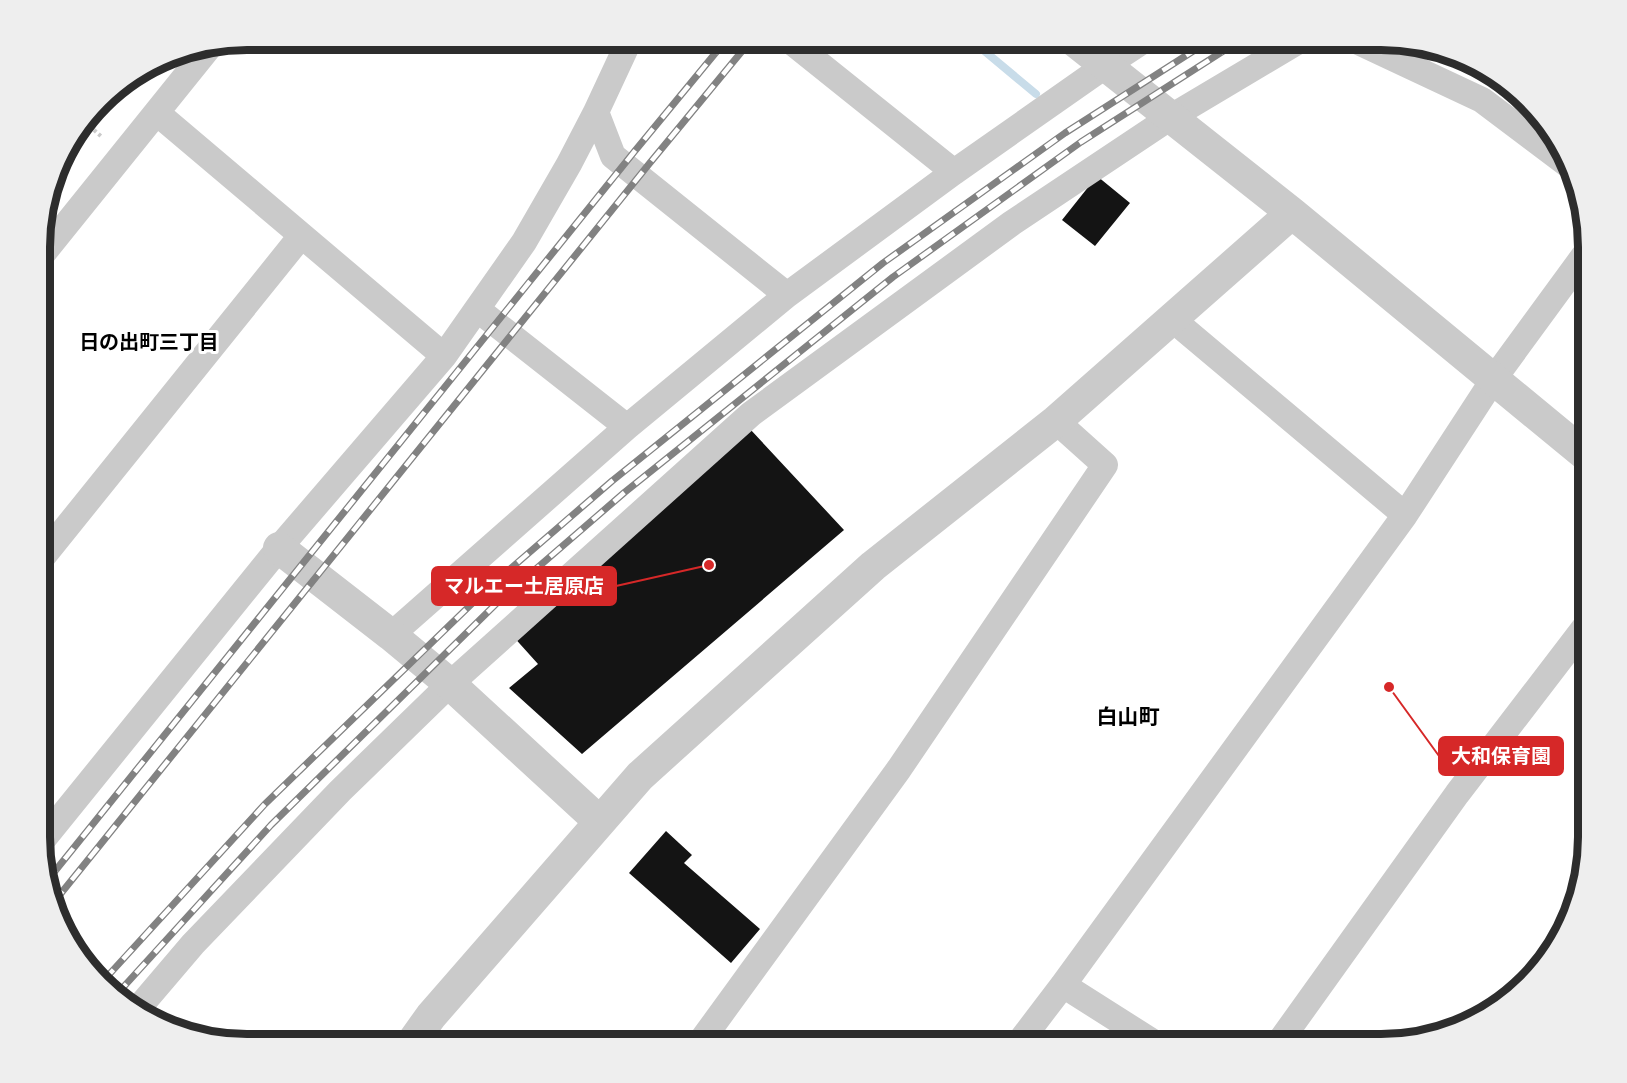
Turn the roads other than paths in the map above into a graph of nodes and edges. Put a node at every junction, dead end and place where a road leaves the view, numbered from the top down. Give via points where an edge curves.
1 (625, 50) edge
2 (802, 50) edge
3 (1085, 50) edge
4 (1129, 50) edge
5 (1284, 50) edge
6 (1375, 50) edge
7 (203, 54) edge
8 (1105, 66) junction
9 (596, 112) junction
10 (157, 113) junction
11 (1171, 117) junction
12 (1554, 155) edge
13 (954, 172) junction
14 (1292, 213) junction
15 (301, 236) junction
16 (50, 245) edge
17 (1577, 265) edge
18 (787, 296) junction
19 (477, 309) junction
20 (1172, 319) junction
21 (444, 356) junction
22 (1493, 380) junction
23 (1056, 421) junction
24 (627, 427) junction
25 (1577, 448) edge
26 (1405, 515) junction
27 (50, 548) edge
28 (279, 548) junction
29 (391, 635) junction
30 (1577, 638) edge
31 (450, 684) junction
32 (600, 822) junction
33 (50, 831) edge
34 (1063, 985) junction
35 (143, 1003) edge
36 (1026, 1033) edge
37 (1139, 1033) edge
38 (1286, 1033) edge
39 (418, 1034) edge
40 (707, 1034) edge

1 - 9 street
2 - 13 street
3 - 8 street
4 - 8 street
5 - 11 street
6 - 12 street via 1482,100
7 - 10 street
8 - 11 street
8 - 13 street
9 - 18 street via 613,156
9 - 19 street via 524,242
10 - 15 street
10 - 16 street
11 - 14 street
11 - 31 street via 1012,223 751,414
13 - 18 street
14 - 20 street
14 - 22 street
15 - 21 street
15 - 27 street
17 - 22 street
18 - 24 street
19 - 21 street
19 - 24 street
20 - 23 street
20 - 26 street
21 - 28 street
22 - 25 street
22 - 26 street
23 - 32 street via 873,566 640,776
23 - 40 street via 1105,465 899,769
24 - 29 street
26 - 34 street
28 - 29 street
28 - 33 street
29 - 31 street
30 - 38 street via 1457,794
31 - 32 street
31 - 35 street via 332,799 193,944
32 - 39 street
34 - 36 street
34 - 37 street

